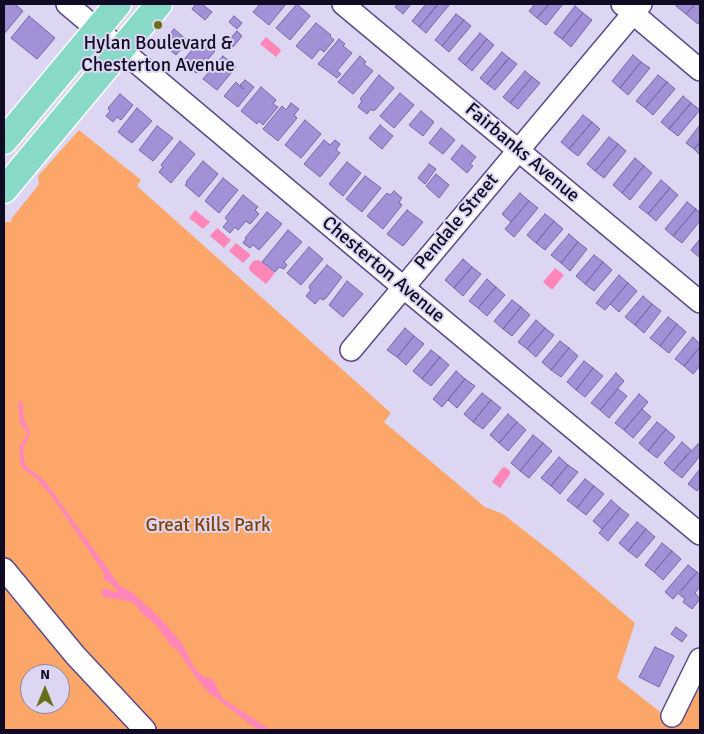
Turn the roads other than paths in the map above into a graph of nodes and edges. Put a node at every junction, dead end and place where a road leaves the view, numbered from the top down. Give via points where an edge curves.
1 (67, 4) edge
2 (118, 4) edge
3 (159, 4) edge
4 (343, 4) edge
5 (632, 7) edge
6 (97, 29) junction
7 (122, 49) junction
8 (700, 70) edge
9 (4, 141) edge
10 (518, 150) junction
11 (4, 190) edge
12 (403, 287) junction
13 (700, 302) edge
14 (351, 350) dead end
15 (700, 534) edge
16 (4, 569) edge
17 (700, 659) edge
18 (672, 716) dead end
19 (145, 730) edge

1 - 6 street, Chesterton Avenue
2 - 6 main road
3 - 7 main road
4 - 10 street, Fairbanks Avenue
5 - 8 street
5 - 10 street, Pendale Street
6 - 7 street, Chesterton Avenue
6 - 9 main road
7 - 11 main road
7 - 12 street, Chesterton Avenue
10 - 12 street, Pendale Street
10 - 13 street, Fairbanks Avenue
12 - 14 street, Pendale Street
12 - 15 street, Chesterton Avenue
16 - 19 street via 75,656
17 - 18 street

